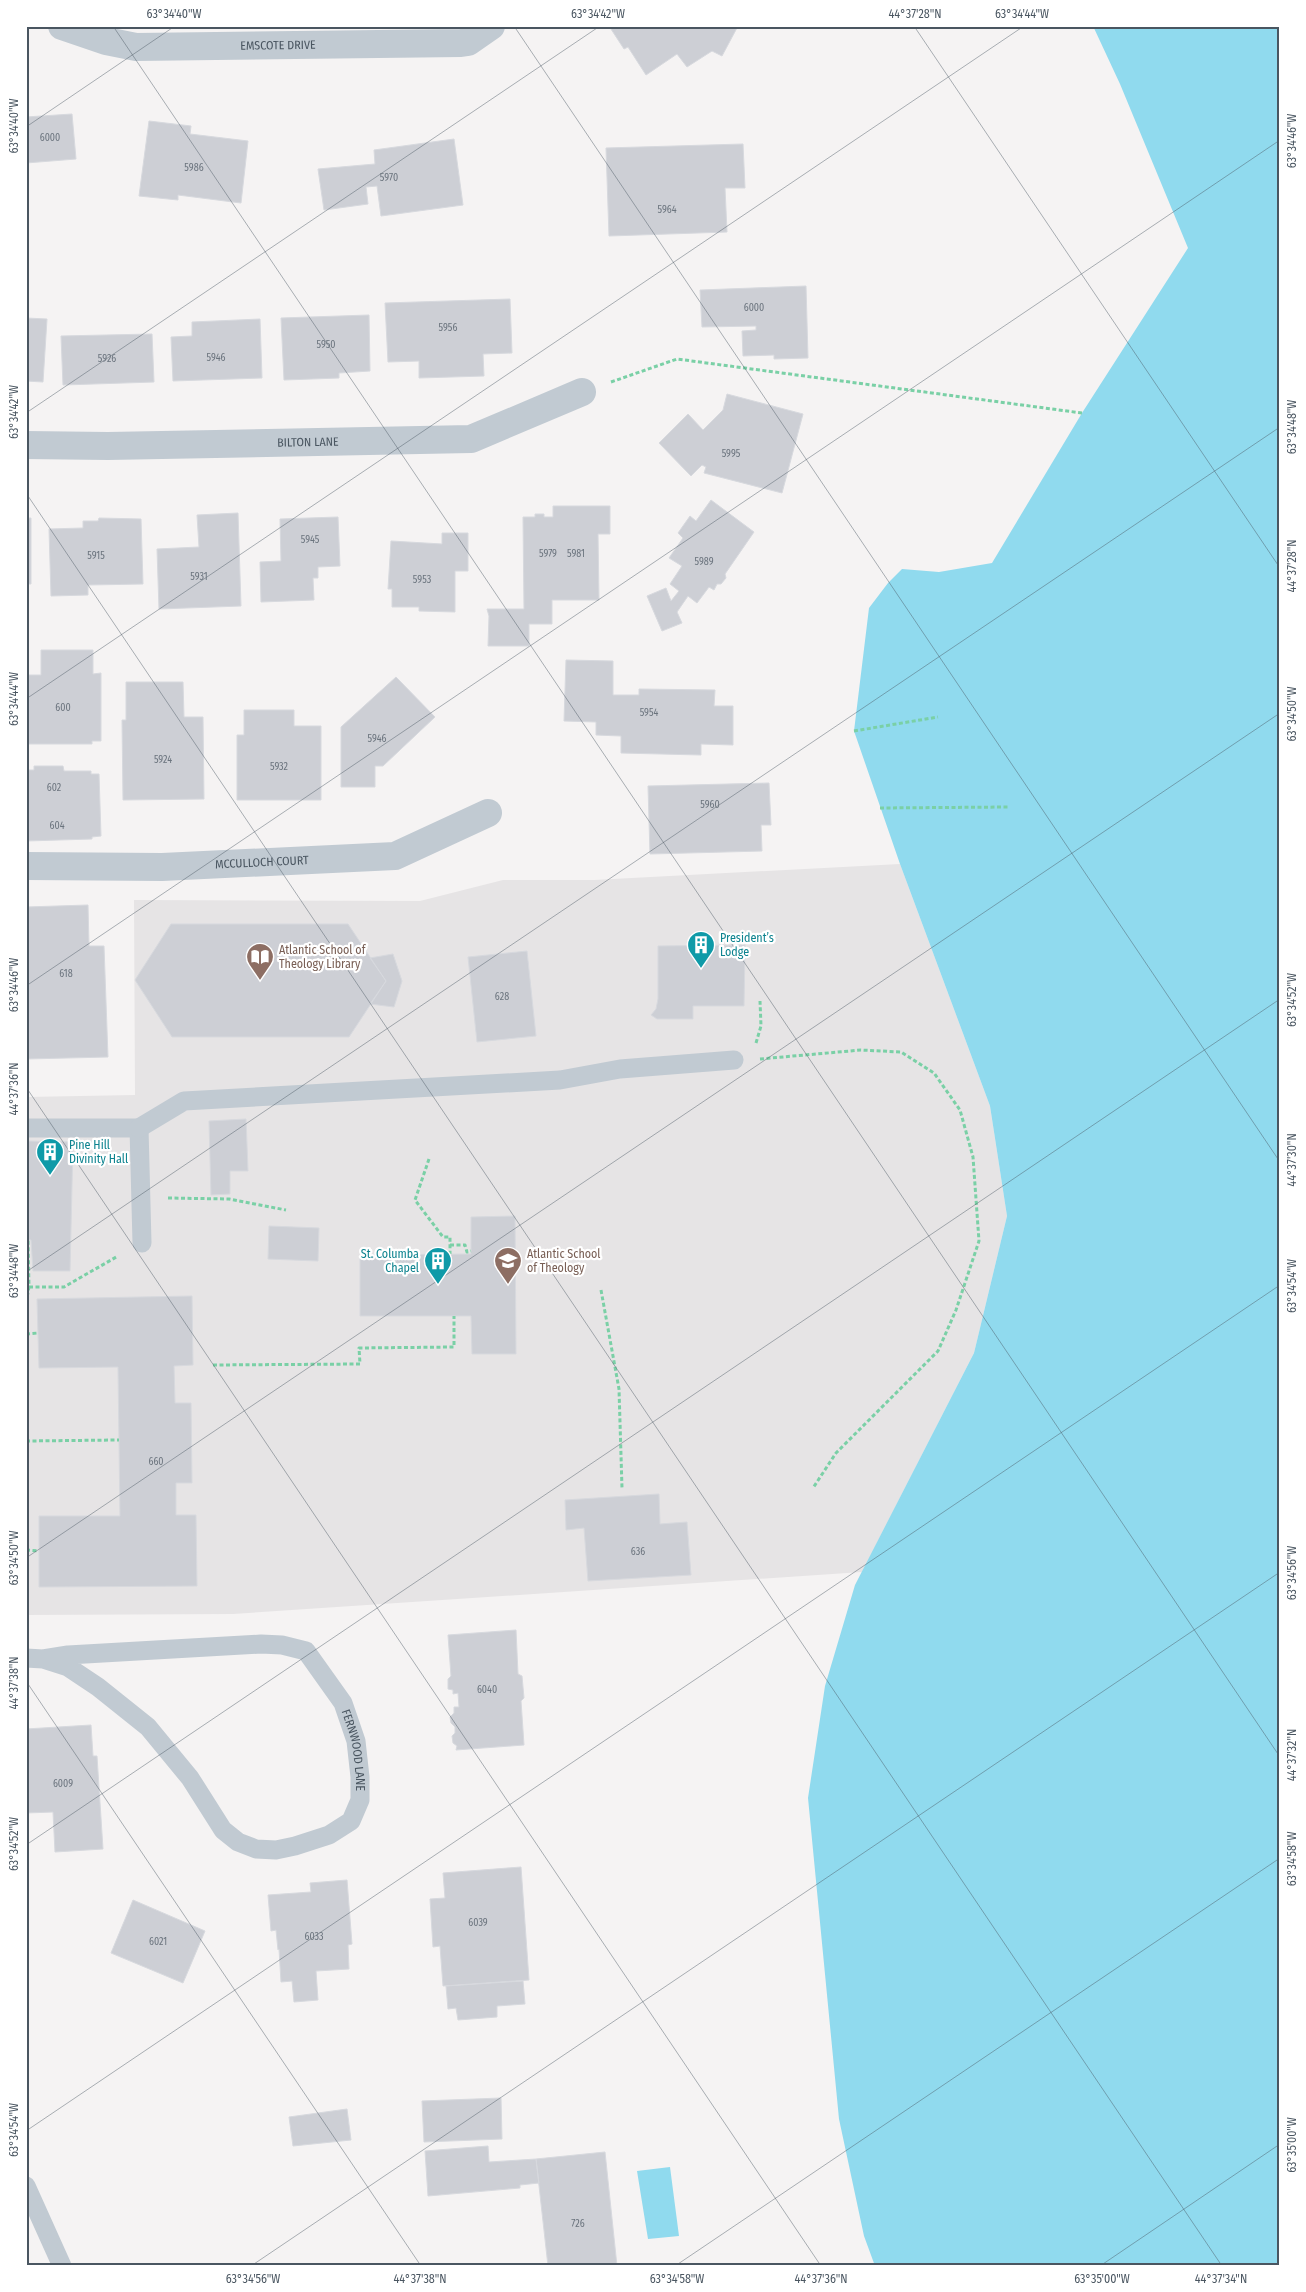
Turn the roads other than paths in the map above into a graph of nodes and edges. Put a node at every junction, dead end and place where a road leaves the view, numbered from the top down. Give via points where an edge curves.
1 (62, 26) edge
2 (491, 26) edge
3 (582, 392) road end
4 (26, 445) edge
5 (488, 813) dead end
6 (26, 866) edge
7 (734, 1060) road end
8 (26, 1128) edge
9 (139, 1128) junction
10 (142, 1243) road end
11 (34, 1659) edge
12 (26, 2186) edge
13 (62, 2266) edge

1 - 2 street, EMSCOTE DRIVE via 136,47 213,48 462,43
3 - 4 street, BILTON LANE via 471,438
5 - 6 street, MCCULLOCH COURT via 395,856 162,867
7 - 9 lane via 620,1069 560,1080 184,1101
8 - 9 lane
9 - 10 lane
11 - 11 lane, FERNWOOD LANE via 235,1644 282,1645 306,1651 343,1703 350,1719 360,1777 357,1811 342,1828 295,1846 276,1850 256,1849 238,1842 222,1830 190,1778 148,1727 98,1686 68,1667
12 - 13 lane

